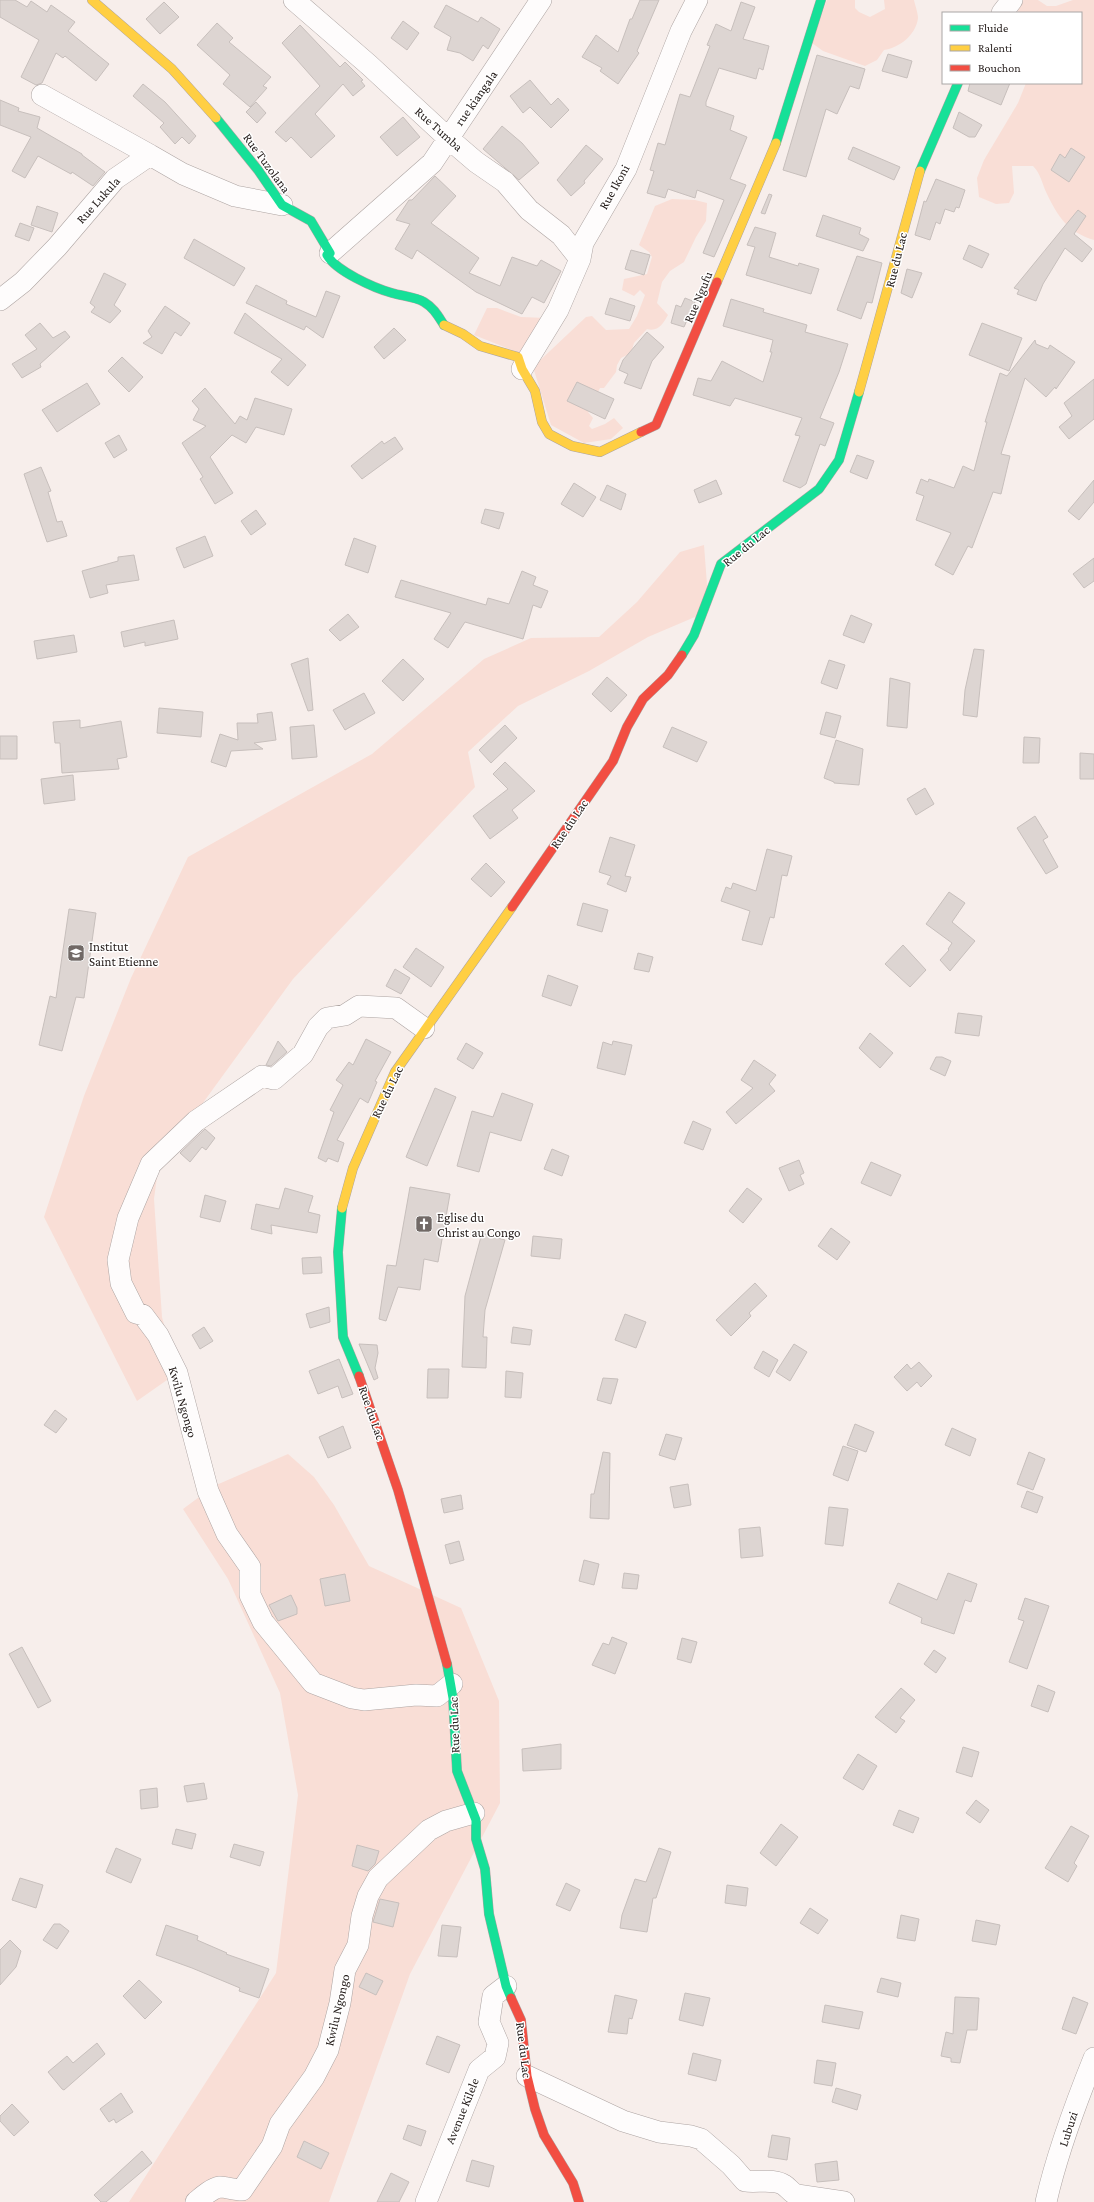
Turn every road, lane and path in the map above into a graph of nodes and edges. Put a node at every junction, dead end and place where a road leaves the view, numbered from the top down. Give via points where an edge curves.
1 (92, 0) edge
2 (294, 0) edge
3 (541, 0) edge
4 (697, 0) edge
5 (820, 0) edge
6 (1012, 0) edge
7 (1003, 12) edge
8 (958, 84) edge
9 (42, 95) dead end
10 (448, 138) junction
11 (150, 156) junction
12 (282, 205) junction
13 (330, 253) junction
14 (580, 260) junction
15 (0, 300) edge
16 (445, 327) joint
17 (522, 369) junction
18 (424, 1028) junction
19 (452, 1684) junction
20 (474, 1813) junction
21 (506, 1986) junction
22 (1094, 2058) edge
23 (526, 2076) junction
24 (196, 2202) edge
25 (426, 2202) edge
26 (579, 2202) edge
27 (844, 2202) edge
28 (1046, 2202) edge

1 - 12 street, Rue Tuzolana via 172,69 208,107
2 - 10 street, Rue Tumba
3 - 10 street, rue kiangala
4 - 14 street, Rue Ikoni via 681,31 626,169 583,243
5 - 17 street, Rue Ngufu via 772,155 656,425 600,452 572,446 549,434 542,422 535,391
6 - 7 street
8 - 18 street, Rue du Lac via 921,169 911,200 886,300 839,460 810,496 721,564 685,652 668,675 643,699 627,727 613,761 521,895
9 - 11 street
10 - 13 street, rue kiangala via 432,163
10 - 14 street, Rue Tumba via 505,182 529,210 561,235
11 - 12 street via 182,174 235,196
11 - 15 street, Rue Lukula via 115,179 38,267
12 - 13 street, Rue Tuzolana via 311,221
13 - 16 street, Rue Tuzolana via 327,255 331,262 340,270 390,293 423,301 435,310
14 - 17 street, Rue Ikoni via 558,310
16 - 17 street, Rue Ngufu via 463,334 480,346 518,357
18 - 19 street, Rue du Lac via 395,1072 353,1168 343,1202 340,1225 340,1309 343,1337 364,1388 398,1490
18 - 19 street, Kwilu Ngongo via 396,1008 359,1006 345,1015 327,1018 318,1027 303,1054 286,1070 274,1079 262,1076 196,1121 151,1164 128,1218 118,1260 121,1284 136,1313 143,1315 158,1335 177,1373 208,1491 227,1534 250,1567 250,1595 263,1622 314,1682 352,1698 364,1700 416,1695 437,1696
19 - 20 street, Rue du Lac via 455,1760
20 - 21 street, Rue du Lac via 477,1844 485,1869 489,1914
20 - 24 street, Kwilu Ngongo via 446,1821 429,1830 378,1878 368,1896 362,1916 358,1945 345,1970 328,2050 314,2077 280,2124 272,2146 242,2190 220,2187 203,2195
21 - 23 street, Rue du Lac via 521,2020
21 - 25 street, Avenue Kilele via 493,1996 489,2022 498,2043 495,2057 479,2070
22 - 28 street, Lubuzi via 1078,2098
23 - 26 street, Rue du Lac via 544,2135 573,2183
23 - 27 street via 623,2122 658,2132 701,2139 745,2181 777,2182 797,2195

